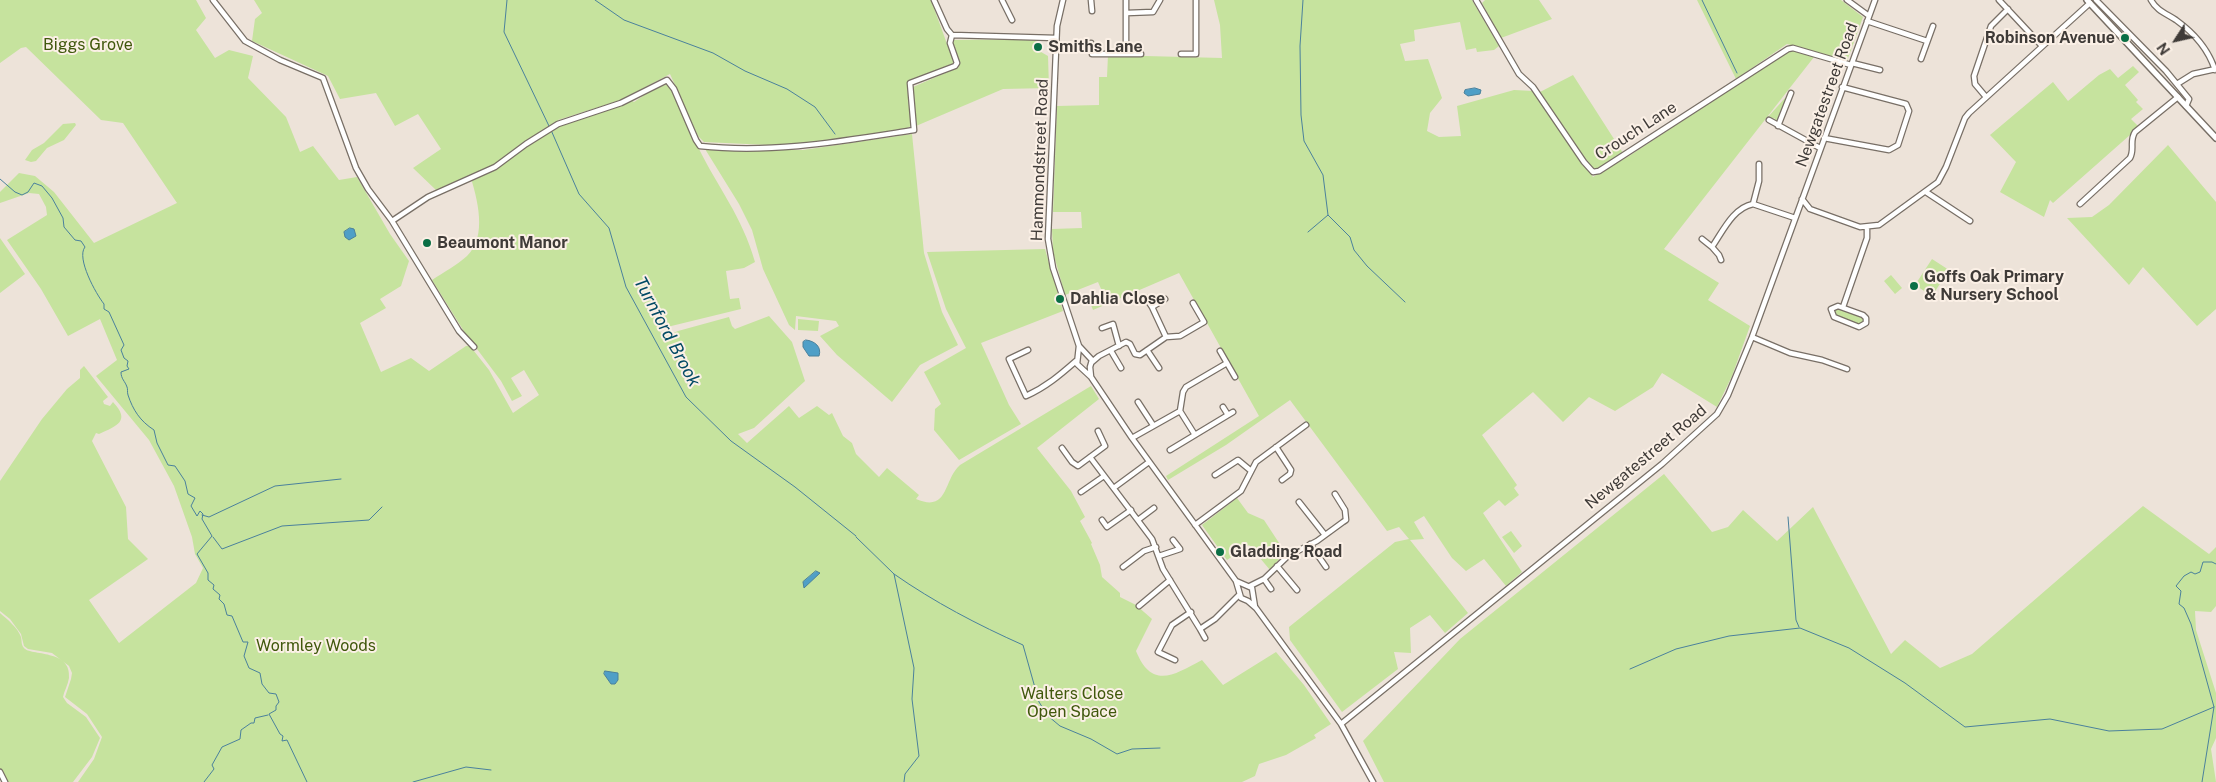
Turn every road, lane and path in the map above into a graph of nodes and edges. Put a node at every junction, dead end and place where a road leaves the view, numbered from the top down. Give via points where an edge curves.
1 (213, 0) edge
2 (934, 0) edge
3 (1002, 0) edge
4 (1063, 0) edge
5 (1091, 0) edge
6 (1126, 0) edge
7 (1160, 0) edge
8 (1196, 0) edge
9 (1476, 0) edge
10 (1847, 0) edge
11 (1875, 0) edge
12 (1999, 0) edge
13 (2096, 0) edge
14 (2151, 0) edge
15 (2089, 2) edge
16 (2008, 9) junction
17 (1092, 11) dead end
18 (1127, 13) junction
19 (1868, 18) junction
20 (1012, 20) dead end
21 (2116, 21) junction
22 (1933, 26) dead end
23 (2111, 26) junction
24 (952, 35) junction
25 (1056, 38) junction
26 (1927, 41) junction
27 (1091, 43) dead end
28 (2042, 46) junction
29 (1126, 52) junction
30 (1141, 54) dead end
31 (1181, 54) dead end
32 (1921, 59) dead end
33 (1851, 64) junction
34 (1880, 70) dead end
35 (2216, 70) edge
36 (2177, 84) junction
37 (1842, 87) junction
38 (1791, 93) dead end
39 (1986, 97) junction
40 (2178, 97) junction
41 (2186, 106) junction
42 (1769, 120) dead end
43 (1778, 126) junction
44 (1824, 138) junction
45 (2216, 138) edge
46 (1820, 148) junction
47 (1759, 164) dead end
48 (1926, 192) junction
49 (1802, 198) junction
50 (1753, 204) junction
51 (2080, 204) dead end
52 (1808, 208) junction
53 (1796, 215) junction
54 (392, 221) junction
55 (1970, 221) dead end
56 (1867, 228) junction
57 (1702, 239) dead end
58 (1712, 247) junction
59 (1721, 260) dead end
60 (1146, 298) dead end
61 (1165, 299) dead end
62 (1193, 302) dead end
63 (1152, 307) junction
64 (1843, 308) junction
65 (1110, 318) dead end
66 (1204, 322) junction
67 (1113, 324) junction
68 (1102, 328) dead end
69 (1208, 328) dead end
70 (1166, 337) junction
71 (1752, 337) junction
72 (1079, 346) junction
73 (1119, 346) junction
74 (474, 347) dead end
75 (1028, 350) dead end
76 (1147, 350) junction
77 (1111, 351) junction
78 (1220, 351) dead end
79 (1088, 354) junction
80 (1099, 356) junction
81 (1077, 359) junction
82 (1227, 363) junction
83 (1091, 365) junction
84 (1068, 368) junction
85 (1121, 368) dead end
86 (1159, 368) dead end
87 (1082, 369) junction
88 (1847, 369) dead end
89 (1092, 377) junction
90 (1235, 377) dead end
91 (1026, 396) junction
92 (1138, 402) dead end
93 (1030, 403) dead end
94 (1223, 407) dead end
95 (1180, 411) junction
96 (1233, 412) dead end
97 (1228, 415) junction
98 (1306, 425) dead end
99 (1153, 426) junction
100 (1098, 431) dead end
101 (1195, 435) junction
102 (1132, 438) junction
103 (1276, 447) junction
104 (1062, 448) dead end
105 (1170, 450) dead end
106 (1090, 458) junction
107 (1149, 462) junction
108 (1250, 470) junction
109 (1215, 475) dead end
110 (1104, 476) junction
111 (1282, 480) dead end
112 (1115, 487) junction
113 (1082, 492) dead end
114 (1335, 494) dead end
115 (1299, 502) dead end
116 (1154, 508) dead end
117 (1131, 510) junction
118 (1102, 520) dead end
119 (1138, 520) junction
120 (1195, 525) junction
121 (1325, 535) junction
122 (1173, 540) dead end
123 (1310, 544) junction
124 (1156, 547) junction
125 (1159, 556) junction
126 (1277, 566) junction
127 (1123, 567) dead end
128 (1326, 567) dead end
129 (1264, 579) junction
130 (1170, 580) junction
131 (1236, 581) junction
132 (1250, 587) junction
133 (1271, 589) dead end
134 (1297, 590) dead end
135 (1244, 597) junction
136 (1139, 606) dead end
137 (1191, 612) junction
138 (1200, 629) junction
139 (1205, 638) dead end
140 (1175, 660) dead end
141 (1341, 724) junction
142 (0, 772) edge
143 (5, 782) edge
144 (1374, 782) edge

1 - 54 street via 245,41 322,78 356,168
2 - 24 street
3 - 20 street
4 - 25 street, Hammondstreet Road
5 - 17 street
6 - 18 street
7 - 18 street via 1153,12
8 - 31 street via 1196,54
9 - 33 street, Crouch Lane via 1518,74 1533,87 1593,172 1788,49
10 - 19 street
11 - 19 street, Newgatestreet Road
12 - 16 street
13 - 21 street
14 - 35 street via 2157,8 2194,34
15 - 23 main road
15 - 28 street
16 - 28 street
16 - 39 street via 1991,26 1974,76 1974,84
18 - 29 street
19 - 26 street
19 - 33 street, Newgatestreet Road
21 - 23 street
21 - 36 street
22 - 26 street
23 - 40 main road
24 - 25 street
24 - 54 street via 950,43 956,66 910,82 914,130 838,142 759,149 700,146 667,80 621,103 550,128 495,167 428,197
25 - 72 street, Hammondstreet Road via 1048,239 1053,268
26 - 32 street
27 - 29 street via 1092,54
28 - 39 street
29 - 30 street
33 - 34 street
33 - 37 street, Newgatestreet Road
35 - 36 street via 2193,74
36 - 41 street via 2189,99
37 - 44 street, Newgatestreet Road
37 - 44 street via 1906,104 1909,111 1898,145 1890,150
38 - 43 street
39 - 48 street via 1966,116 1943,174
40 - 41 main road
40 - 51 street via 2135,132 2131,139 2133,152 2130,158
41 - 45 main road
42 - 43 street
43 - 46 street
44 - 46 street, Newgatestreet Road
46 - 49 street, Newgatestreet Road
47 - 50 street
48 - 55 street
48 - 56 street via 1885,221
49 - 52 street
49 - 53 street, Newgatestreet Road
50 - 53 street
50 - 58 street via 1738,211
52 - 53 street
52 - 56 street
53 - 71 street, Newgatestreet Road
54 - 74 street via 459,331
56 - 64 street via 1867,238
57 - 58 street
58 - 59 street
60 - 63 street
61 - 63 street
62 - 66 street
63 - 70 street
64 - 64 street via 1863,315 1866,323 1859,327 1832,316 1832,308
65 - 67 street
66 - 69 street
66 - 70 street via 1180,336
67 - 68 street
67 - 73 street
70 - 76 street
71 - 88 street via 1790,353
71 - 141 street, Newgatestreet Road via 1728,395 1712,420
72 - 79 street, Hammondstreet Road
72 - 81 street, Hammondstreet Road
73 - 76 street via 1128,342 1137,355
73 - 77 street
75 - 91 street via 1008,357
76 - 86 street
77 - 80 street
77 - 85 street
78 - 82 street
79 - 80 street
79 - 81 street
79 - 83 street, Hammondstreet Road
80 - 83 street
81 - 84 street
81 - 87 street, Hammondstreet Road
82 - 90 street
82 - 95 street via 1186,387 1182,392
83 - 87 street
83 - 89 street, Hammondstreet Road
84 - 87 street
84 - 91 street via 1048,386
87 - 89 street, Hammondstreet Road
89 - 102 street, Hammondstreet Road
91 - 93 street
92 - 99 street
94 - 97 street
95 - 99 street
95 - 101 street
96 - 97 street
97 - 101 street
98 - 103 street
99 - 102 street
100 - 106 street via 1108,448
101 - 105 street
102 - 107 street, Hammondstreet Road
103 - 108 street
103 - 111 street via 1291,470
104 - 106 street via 1076,466
106 - 110 street
107 - 112 street
107 - 120 street, Hammondstreet Road
108 - 109 street via 1238,460
108 - 120 street via 1239,493
110 - 112 street
110 - 113 street
112 - 117 street
114 - 121 street via 1345,510 1346,520
115 - 121 street
116 - 119 street
117 - 118 street via 1107,527
117 - 119 street
119 - 124 street
120 - 131 street, Hammondstreet Road
121 - 123 street
122 - 125 street via 1180,549
123 - 126 street
123 - 128 street
124 - 125 street
124 - 127 street via 1144,551
125 - 130 street
126 - 129 street
126 - 134 street
129 - 132 street
129 - 133 street
130 - 136 street
130 - 137 street
131 - 132 street, Hammondstreet Road
131 - 135 street, Hammondstreet Road
132 - 135 street
132 - 135 street
135 - 138 street
135 - 141 street, Hammondstreet Road via 1256,608
137 - 138 street
137 - 140 street via 1172,624 1158,652
138 - 139 street
141 - 144 street, Hammondstreet Road
142 - 143 street

